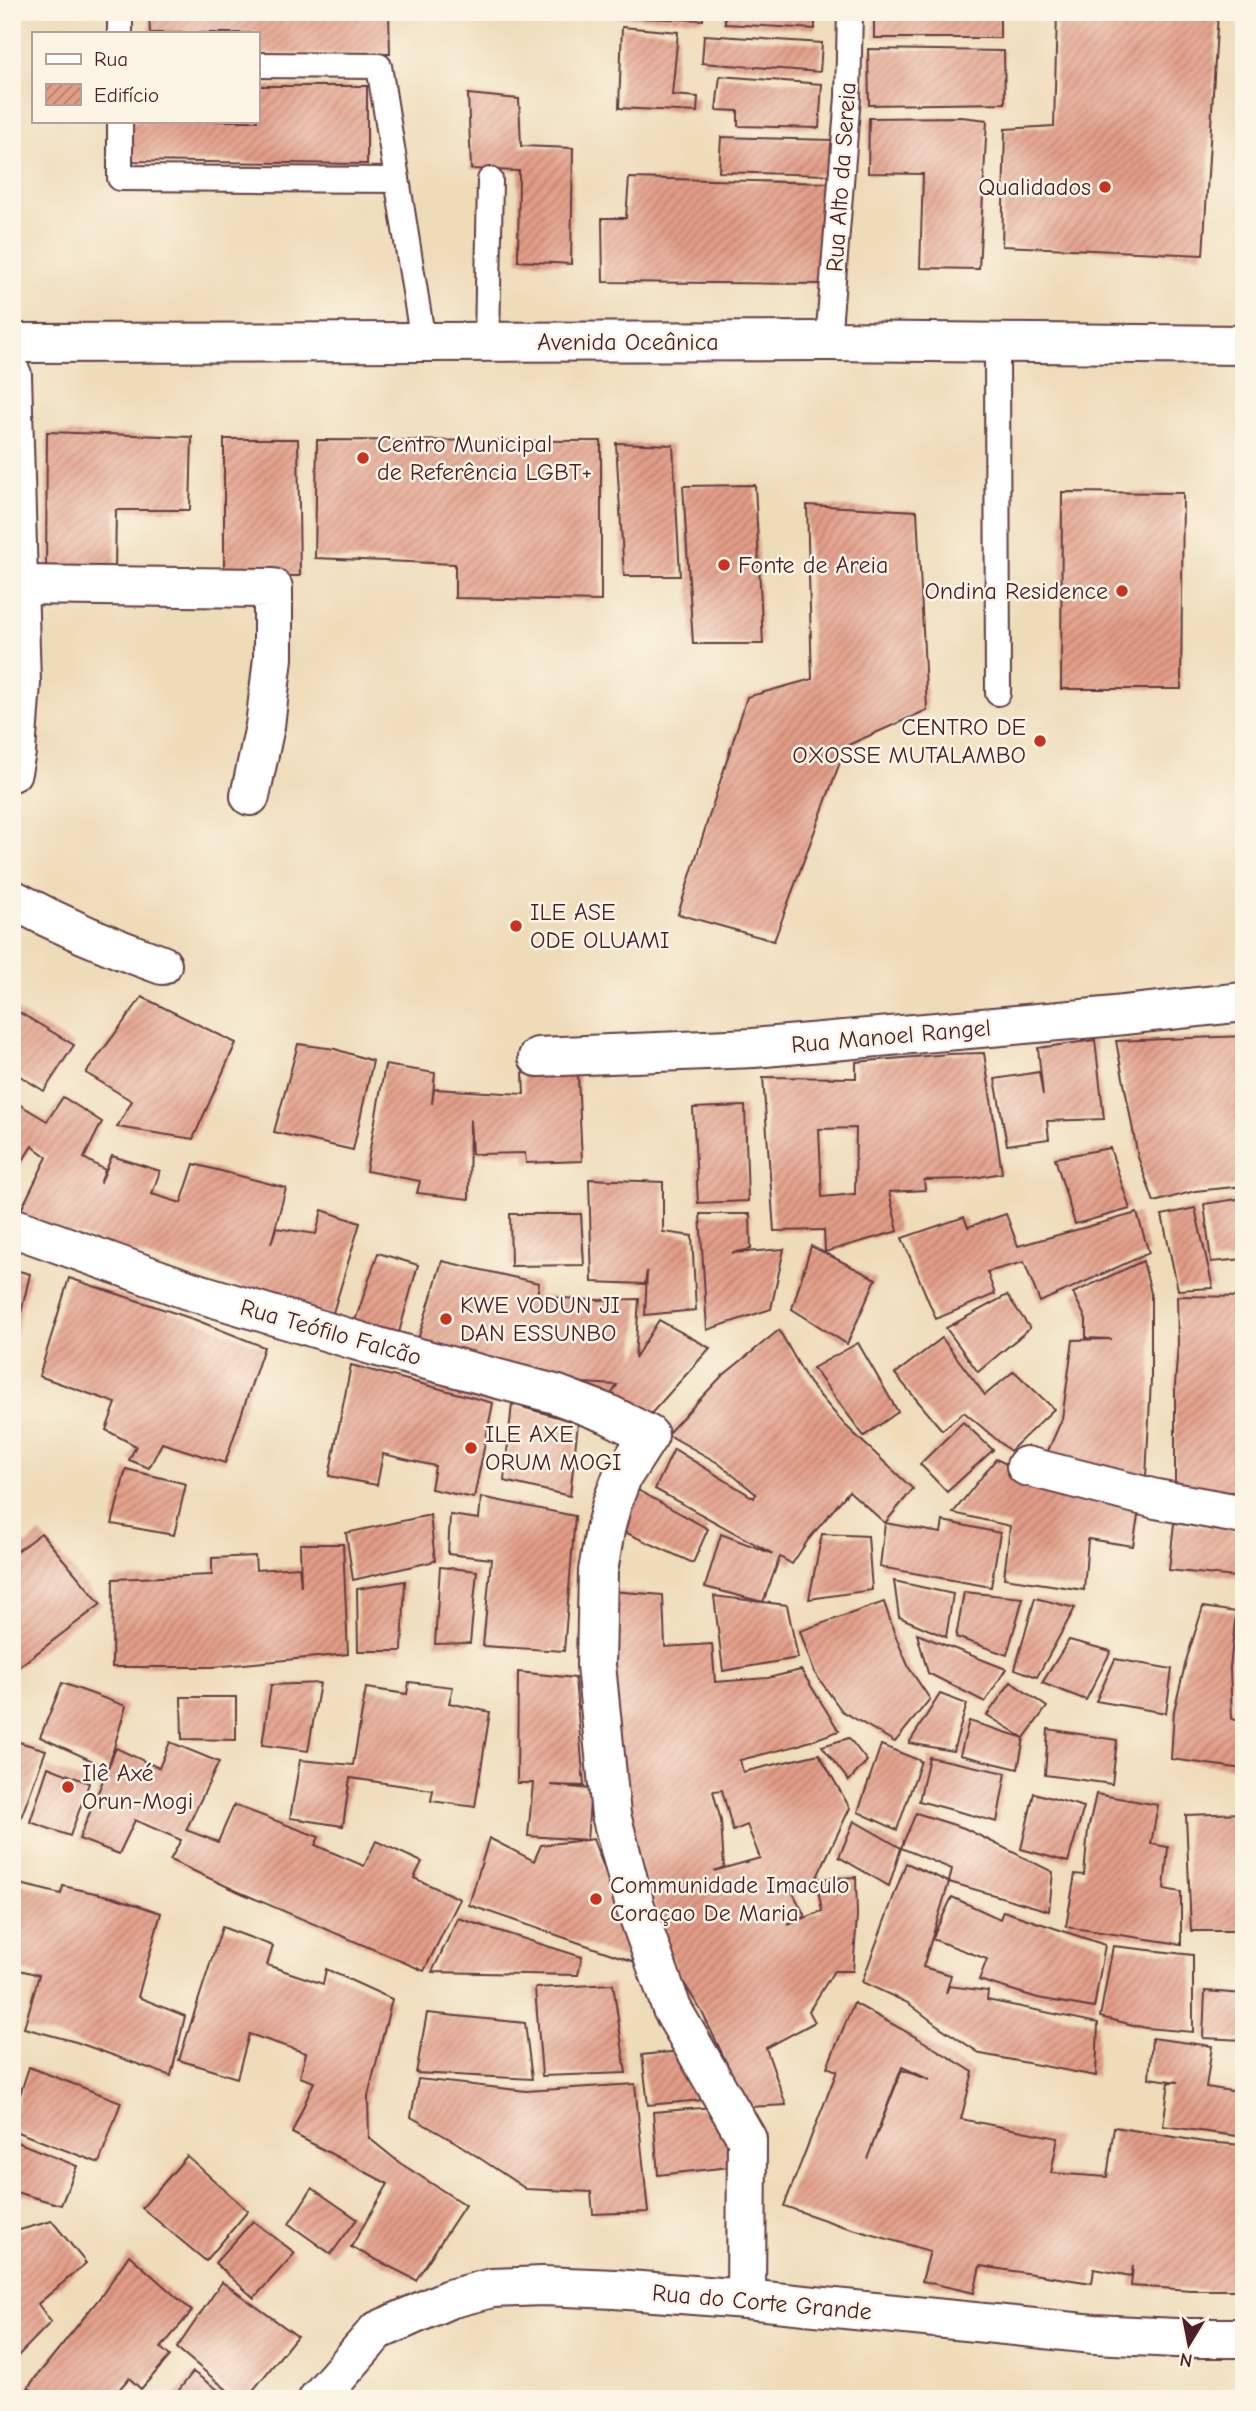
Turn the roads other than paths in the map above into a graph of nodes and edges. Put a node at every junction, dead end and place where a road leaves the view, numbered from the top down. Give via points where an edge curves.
1 (120, 12) edge
2 (850, 12) edge
3 (120, 32) edge
4 (259, 65) edge
5 (120, 122) edge
6 (397, 180) junction
7 (490, 180) dead end
8 (828, 341) junction
9 (423, 342) junction
10 (12, 343) edge
11 (487, 343) junction
12 (997, 344) junction
13 (1244, 345) edge
14 (12, 375) edge
15 (18, 585) junction
16 (998, 692) dead end
17 (12, 772) edge
18 (250, 796) dead end
19 (12, 898) edge
20 (162, 965) dead end
21 (1244, 1002) edge
22 (538, 1058) dead end
23 (12, 1227) edge
24 (1027, 1466) dead end
25 (1244, 1515) edge
26 (746, 2299) junction
27 (1244, 2338) edge
28 (318, 2399) edge

1 - 3 lane
2 - 8 lane, Rua Alto da Sereia via 848,97
4 - 6 lane via 379,66
5 - 6 lane via 120,178
6 - 9 lane
7 - 11 lane
8 - 11 street, Avenida Oceânica
8 - 12 street, Avenida Oceânica
9 - 10 street, Avenida Oceânica
9 - 11 street, Avenida Oceânica
12 - 13 street, Avenida Oceânica
12 - 16 lane
14 - 15 street
15 - 17 street via 21,683
15 - 18 street via 273,588 265,726
19 - 20 street via 50,919
21 - 22 street, Rua Manoel Rangel via 753,1048
23 - 26 street, Rua Teófilo Falcão via 188,1290 555,1394 649,1435 612,1503 598,1571 596,1665 611,1815 635,1906 672,2008 747,2139
24 - 25 street via 1156,1499
26 - 27 street, Rua do Corte Grande via 1094,2334
26 - 28 street, Rua do Corte Grande via 591,2288 492,2288 449,2299 377,2331

